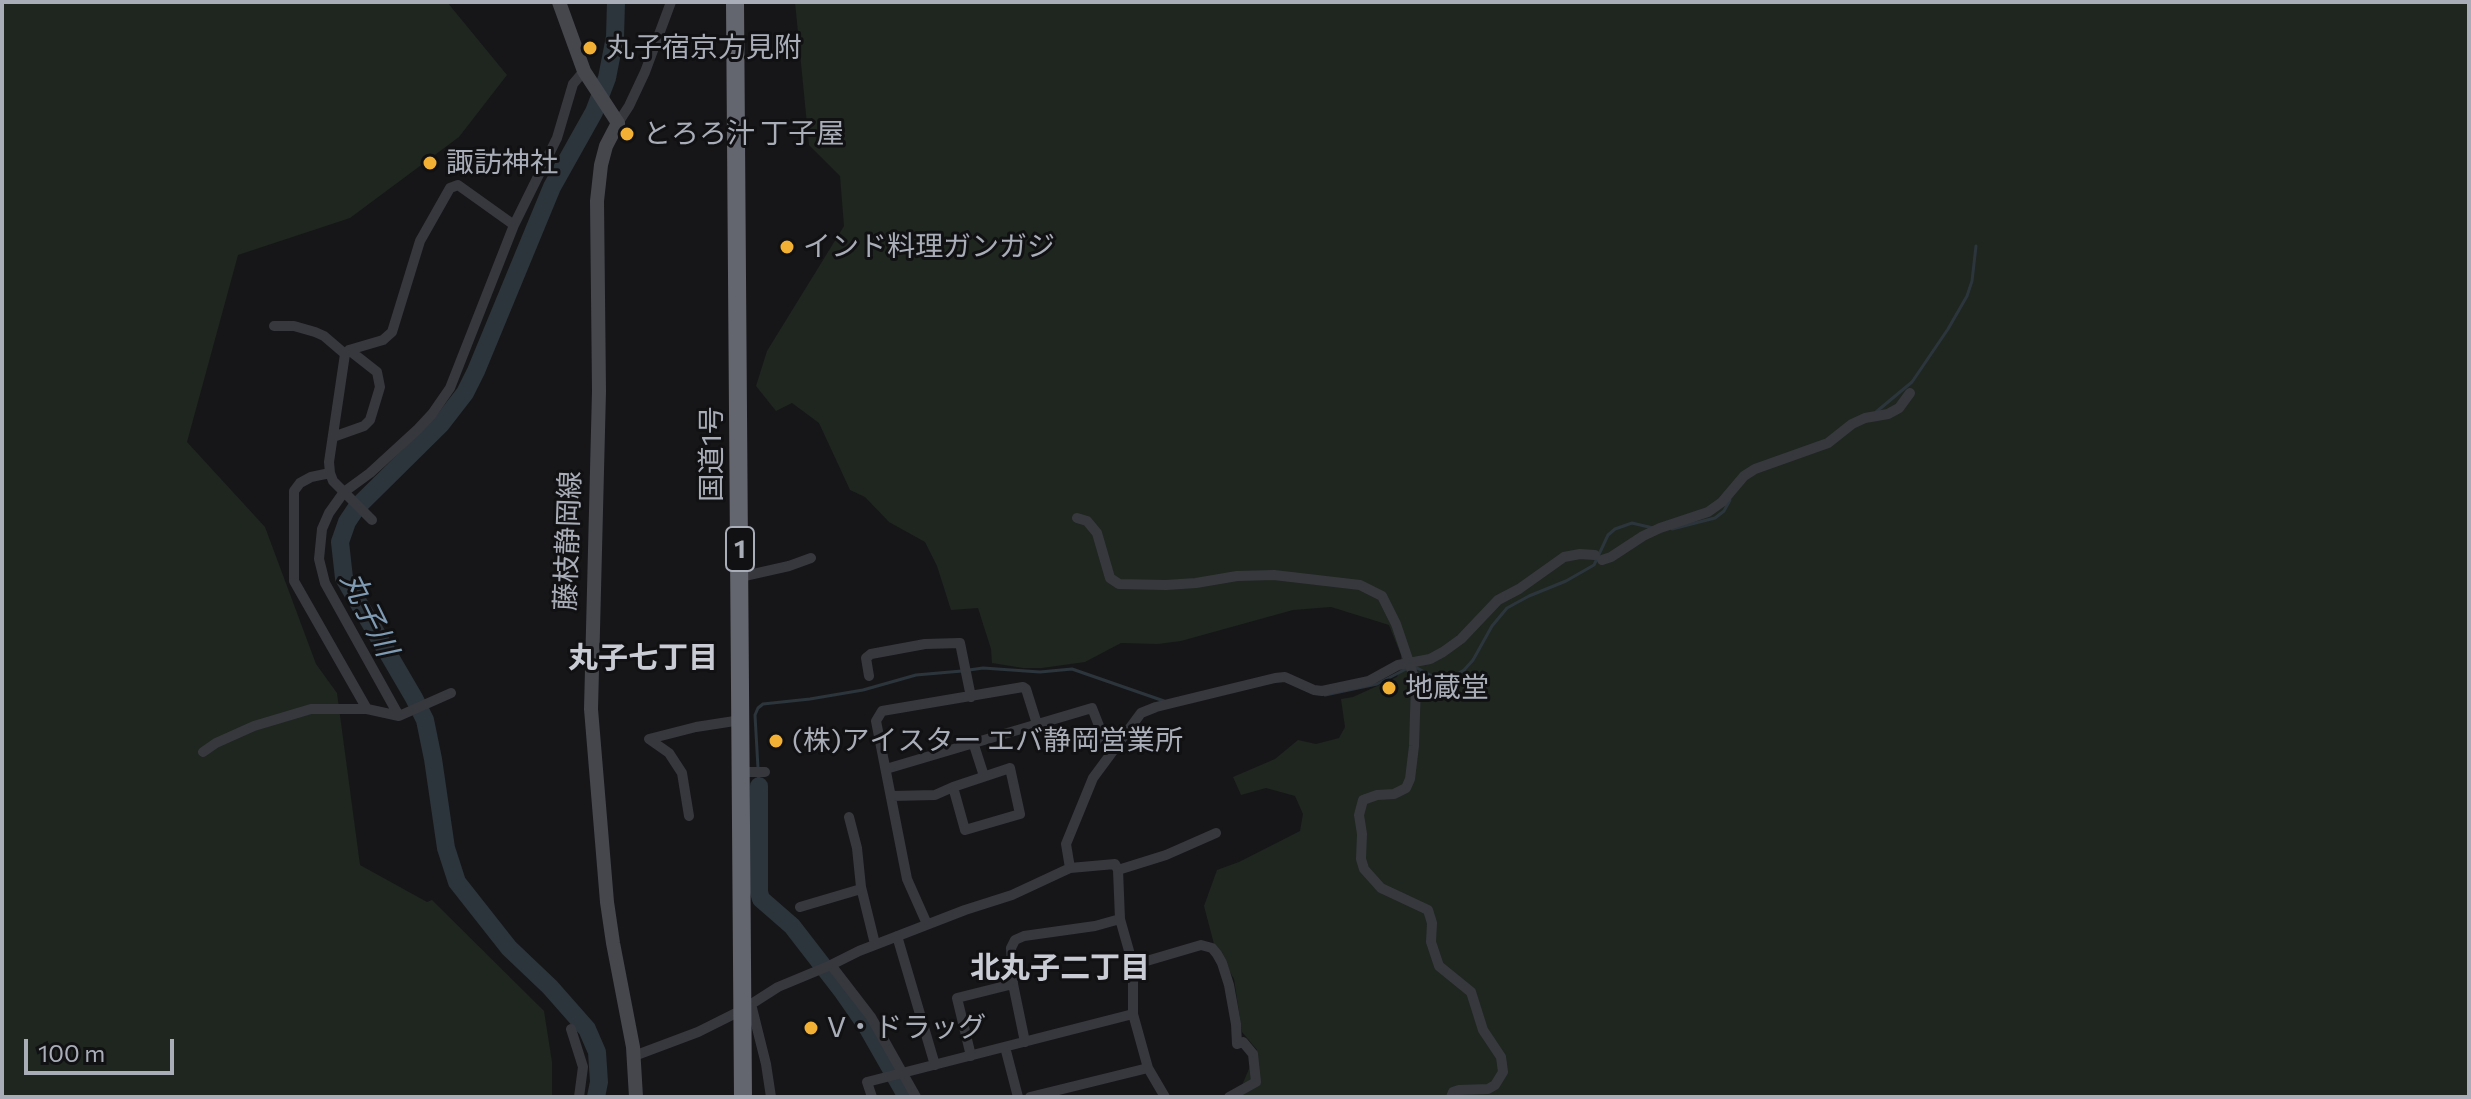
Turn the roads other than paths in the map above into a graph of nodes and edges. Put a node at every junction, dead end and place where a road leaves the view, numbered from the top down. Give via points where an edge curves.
1 (559, 2) edge
2 (671, 2) edge
3 (735, 2) edge
4 (586, 76) junction
5 (613, 117) junction
6 (514, 225) junction
7 (274, 326) dead end
8 (347, 352) junction
9 (1910, 393) dead end
10 (333, 437) junction
11 (330, 473) junction
12 (345, 494) junction
13 (369, 518) dead end
14 (1077, 518) dead end
15 (811, 558) dead end
16 (740, 577) junction
17 (1408, 662) junction
18 (869, 676) dead end
19 (451, 693) dead end
20 (971, 697) junction
21 (367, 709) junction
22 (400, 716) junction
23 (741, 720) junction
24 (1037, 724) junction
25 (973, 742) junction
26 (1118, 743) junction
27 (203, 752) dead end
28 (886, 769) junction
29 (746, 772) junction
30 (765, 772) dead end
31 (984, 776) junction
32 (953, 787) junction
33 (892, 796) junction
34 (689, 816) dead end
35 (849, 817) dead end
36 (1216, 833) dead end
37 (1070, 868) junction
38 (1118, 870) junction
39 (861, 889) junction
40 (800, 907) dead end
41 (1120, 919) junction
42 (927, 924) junction
43 (897, 936) junction
44 (875, 944) junction
45 (1133, 965) junction
46 (826, 967) junction
47 (1013, 984) junction
48 (747, 1007) junction
49 (1133, 1014) junction
50 (571, 1029) dead end
51 (1025, 1042) junction
52 (1005, 1047) junction
53 (634, 1056) junction
54 (971, 1056) junction
55 (935, 1065) junction
56 (1148, 1068) junction
57 (897, 1075) junction
58 (579, 1097) edge
59 (636, 1097) edge
60 (743, 1097) edge
61 (771, 1097) edge
62 (872, 1097) edge
63 (916, 1097) edge
64 (1018, 1097) edge
65 (1030, 1097) edge
66 (1165, 1097) edge
67 (1229, 1097) edge
68 (1451, 1097) edge

1 - 4 main road
2 - 5 street via 629,106
3 - 16 highway, 国道1号 / 1
4 - 5 main road
4 - 6 street via 573,84 557,138
5 - 53 main road, 藤枝静岡線 via 598,191 591,709 613,943
6 - 8 street via 458,185 450,188 420,241 392,332
6 - 12 street via 444,399
7 - 8 street via 315,332
8 - 10 street
8 - 10 street via 377,372 380,387 370,420
9 - 17 street via 1888,414 1865,418 1828,443 1755,469 1708,512 1598,558 1573,554 1555,562 1498,600 1443,652
10 - 11 street
11 - 12 street
11 - 21 street via 311,477 294,491 294,581
12 - 13 street
12 - 22 street via 322,529 322,572
14 - 17 street via 1097,533 1110,578 1119,584 1196,583 1258,574 1341,581 1373,590 1389,607
15 - 16 street
16 - 23 highway, 国道1号 / 1
17 - 26 street via 1376,679 1333,690 1314,690 1285,677 1156,707 1141,713
17 - 68 street via 1417,692 1410,779 1401,792 1363,800 1361,859 1381,888 1428,910 1439,966 1471,992 1483,1030 1501,1057 1503,1072 1495,1085 1459,1090
18 - 20 street via 866,658 871,654 960,643
19 - 22 street
20 - 24 street via 1023,687
20 - 28 street via 882,711 876,721
21 - 22 street
21 - 27 street via 311,709 254,726
23 - 29 highway, 国道1号 / 1
23 - 34 street via 649,739 669,753 682,773
24 - 25 street
24 - 26 street via 1092,708 1107,744
25 - 28 street
25 - 31 street
26 - 37 street via 1093,778 1066,844
28 - 33 street
29 - 30 street
29 - 48 highway, 国道1号 / 1
31 - 32 street
31 - 32 street via 1010,768 1020,814 965,830
32 - 33 street via 935,795
33 - 42 street via 907,879
35 - 39 street
36 - 38 street
37 - 38 street via 1115,864
37 - 42 street
38 - 41 street
39 - 40 street
39 - 44 street
41 - 45 street
41 - 47 street via 1018,937 1011,948
42 - 43 street
43 - 44 street
43 - 55 street
44 - 46 street
45 - 49 street
45 - 67 street via 1201,945 1217,954 1229,985 1237,1044 1243,1042 1253,1054 1256,1082
46 - 48 street
46 - 57 street via 871,1017
47 - 51 street
47 - 54 street via 957,998
48 - 53 street
48 - 60 highway, 国道1号 / 1
48 - 61 street
49 - 51 street
49 - 56 street
50 - 58 street via 583,1067
51 - 52 street
52 - 54 street
52 - 64 street
53 - 59 main road, 藤枝静岡線
54 - 55 street
55 - 57 street
56 - 65 street
56 - 66 street
57 - 62 street via 867,1082
57 - 63 street

